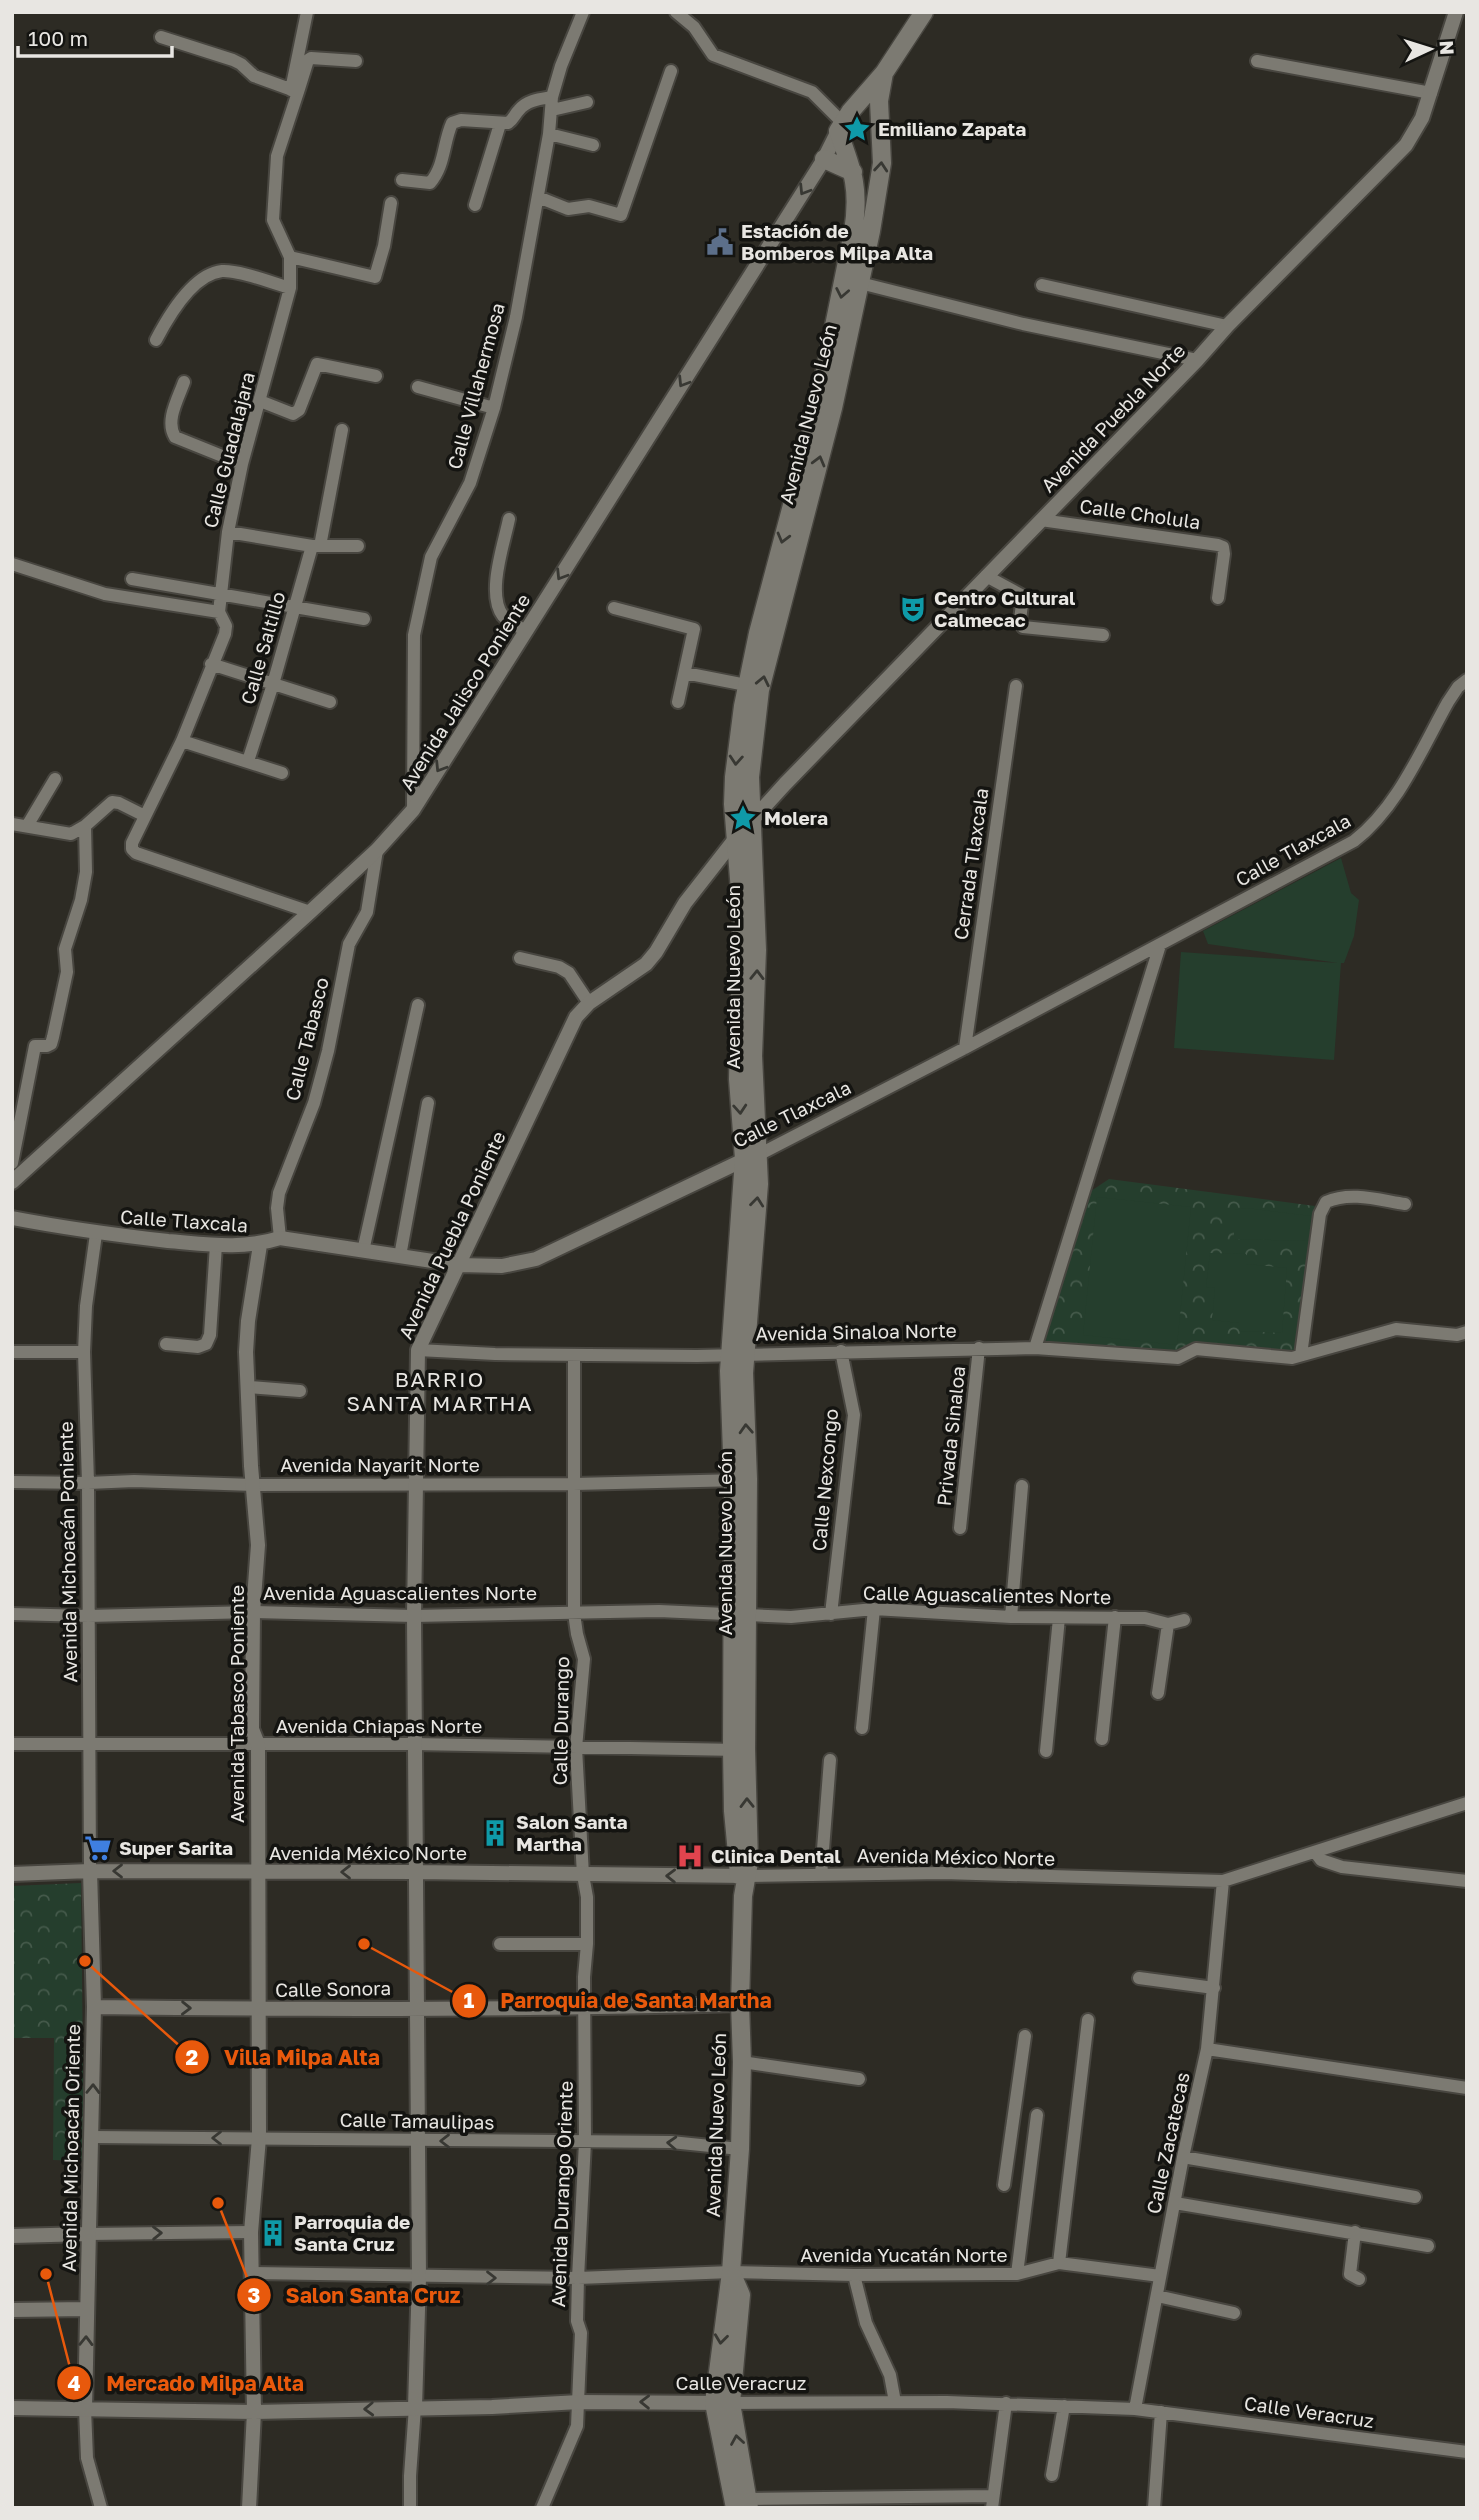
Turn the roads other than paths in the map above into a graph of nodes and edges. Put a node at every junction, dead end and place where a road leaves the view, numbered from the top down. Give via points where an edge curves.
1 (307, 12) edge
2 (583, 12) edge
3 (676, 12) edge
4 (924, 12) edge
5 (1456, 12) edge
6 (161, 37) dead end
7 (356, 61) dead end
8 (1257, 61) dead end
9 (671, 71) dead end
10 (884, 73) junction
11 (295, 91) junction
12 (1431, 93) junction
13 (552, 97) junction
14 (587, 102) dead end
15 (552, 110) junction
16 (844, 122) junction
17 (500, 124) junction
18 (549, 134) junction
19 (881, 138) junction
20 (593, 145) dead end
21 (824, 159) junction
22 (853, 172) junction
23 (402, 180) dead end
24 (538, 197) junction
25 (391, 202) dead end
26 (475, 205) dead end
27 (290, 257) junction
28 (860, 283) junction
29 (1042, 285) dead end
30 (290, 288) junction
31 (1227, 326) junction
32 (156, 340) dead end
33 (1197, 360) junction
34 (376, 376) dead end
35 (184, 382) dead end
36 (418, 387) dead end
37 (260, 401) junction
38 (494, 408) junction
39 (342, 430) dead end
40 (242, 464) junction
41 (509, 519) dead end
42 (1041, 520) junction
43 (228, 532) junction
44 (316, 546) junction
45 (358, 546) dead end
46 (12, 564) edge
47 (986, 576) junction
48 (132, 579) dead end
49 (219, 594) junction
50 (1218, 598) dead end
51 (295, 606) junction
52 (614, 608) dead end
53 (219, 612) junction
54 (364, 619) dead end
55 (526, 631) junction
56 (1103, 635) dead end
57 (211, 664) junction
58 (685, 673) junction
59 (1467, 680) edge
60 (273, 684) junction
61 (746, 685) junction
62 (1016, 686) dead end
63 (330, 702) dead end
64 (678, 702) dead end
65 (182, 741) junction
66 (248, 761) junction
67 (282, 772) dead end
68 (55, 779) dead end
69 (413, 810) junction
70 (145, 816) junction
71 (751, 822) junction
72 (12, 824) edge
73 (27, 826) junction
74 (85, 826) junction
75 (735, 839) junction
76 (377, 850) junction
77 (310, 912) junction
78 (1160, 945) junction
79 (520, 958) dead end
80 (589, 1003) junction
81 (418, 1004) dead end
82 (965, 1048) junction
83 (428, 1103) dead end
84 (751, 1157) junction
85 (12, 1163) edge
86 (12, 1182) edge
87 (1405, 1204) dead end
88 (12, 1218) edge
89 (96, 1234) junction
90 (280, 1238) junction
91 (216, 1245) junction
92 (260, 1245) junction
93 (363, 1251) junction
94 (400, 1256) junction
95 (459, 1265) junction
96 (1467, 1332) edge
97 (166, 1344) dead end
98 (979, 1348) junction
99 (1035, 1348) junction
100 (418, 1350) junction
101 (841, 1351) junction
102 (12, 1352) edge
103 (84, 1352) junction
104 (737, 1354) junction
105 (574, 1355) junction
106 (1296, 1357) junction
107 (249, 1387) junction
108 (300, 1391) dead end
109 (741, 1480) junction
110 (12, 1482) edge
111 (88, 1483) junction
112 (414, 1484) junction
113 (574, 1484) junction
114 (254, 1485) junction
115 (1022, 1486) dead end
116 (960, 1528) dead end
117 (874, 1609) junction
118 (253, 1612) junction
119 (574, 1613) junction
120 (12, 1614) edge
121 (831, 1614) junction
122 (739, 1615) junction
123 (88, 1616) junction
124 (414, 1616) junction
125 (1115, 1617) junction
126 (1011, 1618) junction
127 (1059, 1618) junction
128 (1184, 1620) dead end
129 (1168, 1624) junction
130 (1158, 1693) dead end
131 (862, 1728) dead end
132 (1102, 1738) dead end
133 (12, 1744) edge
134 (90, 1744) junction
135 (258, 1744) junction
136 (414, 1744) junction
137 (576, 1748) junction
138 (739, 1750) junction
139 (1046, 1751) dead end
140 (830, 1760) dead end
141 (1467, 1803) edge
142 (1315, 1852) junction
143 (90, 1871) junction
144 (257, 1872) junction
145 (416, 1872) junction
146 (12, 1874) edge
147 (583, 1875) junction
148 (821, 1875) junction
149 (743, 1877) junction
150 (1223, 1881) junction
151 (1467, 1881) edge
152 (500, 1944) dead end
153 (587, 1944) junction
154 (1139, 1978) dead end
155 (1214, 1988) junction
156 (740, 2004) junction
157 (94, 2007) junction
158 (418, 2008) junction
159 (260, 2009) junction
160 (585, 2009) junction
161 (1088, 2020) dead end
162 (1025, 2036) dead end
163 (1207, 2049) junction
164 (742, 2062) junction
165 (859, 2079) dead end
166 (1467, 2088) edge
167 (1037, 2115) dead end
168 (92, 2137) junction
169 (259, 2138) junction
170 (419, 2141) junction
171 (585, 2142) junction
172 (1011, 2142) junction
173 (1033, 2143) junction
174 (740, 2149) junction
175 (1183, 2157) junction
176 (1004, 2185) dead end
177 (1415, 2197) dead end
178 (1175, 2203) junction
179 (251, 2232) junction
180 (1355, 2232) junction
181 (88, 2234) junction
182 (12, 2236) edge
183 (1428, 2246) dead end
184 (1059, 2263) junction
185 (731, 2272) junction
186 (251, 2273) junction
187 (1017, 2274) junction
188 (854, 2275) junction
189 (1160, 2276) junction
190 (419, 2277) junction
191 (578, 2278) junction
192 (1359, 2279) dead end
193 (1157, 2296) junction
194 (87, 2309) junction
195 (12, 2310) edge
196 (1234, 2313) dead end
197 (579, 2402) junction
198 (895, 2402) junction
199 (722, 2403) junction
200 (1006, 2403) junction
201 (1064, 2406) junction
202 (415, 2407) junction
203 (12, 2408) edge
204 (85, 2409) junction
205 (1135, 2409) junction
206 (254, 2412) junction
207 (1161, 2412) junction
208 (1467, 2452) edge
209 (1052, 2475) dead end
210 (993, 2502) edge
211 (744, 2505) edge
212 (101, 2508) edge
213 (249, 2508) edge
214 (410, 2508) edge
215 (542, 2508) edge
216 (1154, 2508) edge

1 - 11 street
2 - 13 street, Calle Villahermosa
3 - 16 street via 694,27 713,55 812,92
4 - 10 main road
5 - 12 street, Avenida Puebla Norte
6 - 11 street via 233,60 254,76
7 - 11 street via 311,58
8 - 12 street
9 - 24 street via 621,215 589,206 568,209
10 - 16 main road
10 - 19 main road, Avenida Nuevo León
11 - 27 street, Calle Guadalajara via 277,156 273,220
12 - 31 street, Avenida Puebla Norte via 1406,145
13 - 15 street, Calle Villahermosa
13 - 17 street via 527,102 512,121
14 - 15 street
15 - 18 street, Calle Villahermosa
16 - 19 main road via 864,116
16 - 21 street, Avenida Jalisco Poniente
16 - 22 main road, Avenida Nuevo León
17 - 23 street via 452,123 443,162 430,183
17 - 26 street
18 - 20 street
18 - 24 street, Calle Villahermosa
28 -> 19 main road, Avenida Nuevo León via 879,184
21 - 22 main road
21 -> 55 street, Avenida Jalisco Poniente
22 -> 61 main road, Avenida Nuevo León via 857,208 827,369
24 - 38 street, Calle Villahermosa
25 - 27 street via 374,276
27 - 30 street, Calle Guadalajara
28 - 33 street
71 -> 28 main road, Avenida Nuevo León via 750,776 760,690 833,408
29 - 31 street
30 - 32 street via 236,273 208,276 173,308
30 - 37 street, Calle Guadalajara
31 - 33 street, Avenida Puebla Norte
33 - 42 street, Avenida Puebla Norte
34 - 37 street via 317,364 299,410 293,414
35 - 40 street via 170,430 175,437
36 - 38 street
37 - 40 street, Calle Guadalajara
38 - 69 street, Calle Villahermosa via 470,483 431,556 414,635
39 - 44 street, Calle Saltillo
40 - 43 street, Calle Guadalajara
41 - 55 street via 495,585 497,602 503,616
42 - 47 street, Avenida Puebla Norte
42 - 50 street, Calle Cholula via 1223,547
43 - 44 street
43 - 49 street, Calle Guadalajara
44 - 45 street
44 - 51 street, Calle Saltillo
46 - 53 street via 105,594
47 - 56 street via 1023,596 1023,627
47 - 71 street, Avenida Puebla Norte
48 - 49 street
49 - 51 street
49 - 53 street, Calle Guadalajara
51 - 54 street
51 - 60 street, Calle Saltillo
52 - 58 street via 694,629
53 - 57 street, Calle Guadalajara via 225,634
55 -> 69 street, Avenida Jalisco Poniente
57 - 60 street
57 - 65 street, Calle Guadalajara
58 - 61 street
58 - 64 street
59 - 78 street, Calle Tlaxcala via 1453,694 1387,810 1372,827
60 - 63 street
60 - 66 street, Calle Saltillo
61 -> 75 main road, Avenida Nuevo León via 734,778
62 - 82 street, Cerrada Tlaxcala
65 - 66 street
65 - 70 street, Calle Guadalajara
66 - 67 street
68 - 73 street
69 - 76 street, Avenida Jalisco Poniente
70 - 74 street via 112,802
70 - 77 street, Calle Guadalajara via 132,843 136,853
71 - 75 street, Avenida Puebla Poniente
84 -> 71 main road, Avenida Nuevo León via 757,950
72 - 73 street
73 - 74 street via 71,834
74 - 85 street via 86,872 65,949 67,972 53,1037 51,1044 35,1046
75 - 80 street, Avenida Puebla Poniente via 685,903 646,964
75 -> 84 main road, Avenida Nuevo León via 742,942 738,1079
76 - 77 street, Avenida Jalisco Poniente
76 - 90 street, Calle Tabasco via 367,912 349,944 314,1103 279,1193
77 - 86 street, Avenida Jalisco Poniente
78 - 82 street, Calle Tlaxcala
78 - 99 street
79 - 80 street via 569,973
80 - 95 street, Avenida Puebla Poniente via 576,1017
81 - 93 street
82 - 84 street, Calle Tlaxcala
83 - 94 street
84 - 95 street, Calle Tlaxcala via 536,1259 502,1266
84 - 104 main road, Avenida Nuevo León via 759,1184
87 - 106 street via 1355,1196 1326,1202 1320,1214
88 - 89 street, Calle Tlaxcala
89 - 91 street, Calle Tlaxcala
89 - 103 street, Avenida Michoacán Poniente
90 - 92 street, Calle Tlaxcala
90 - 93 street, Calle Tlaxcala
91 - 92 street, Calle Tlaxcala
91 - 97 street via 206,1344
92 - 107 street, Avenida Tabasco Poniente via 248,1321
93 - 94 street, Calle Tlaxcala
94 - 95 street, Calle Tlaxcala
95 - 100 street, Avenida Puebla Poniente
96 - 106 street via 1396,1329
98 - 99 street, Avenida Sinaloa Norte
98 - 101 street, Avenida Sinaloa Norte
98 - 116 street, Privada Sinaloa
99 - 106 street, Avenida Sinaloa Norte via 1178,1359 1196,1349
100 - 105 street, Avenida Sinaloa Norte
100 - 112 street, Avenida Puebla Poniente
101 - 104 street, Avenida Sinaloa Norte
101 - 121 street, Calle Nexcongo via 854,1415
102 - 103 street
103 - 111 street, Avenida Michoacán Poniente
104 - 105 street, Avenida Sinaloa Norte
104 - 109 main road, Avenida Nuevo León
105 - 113 street, Calle Durango
107 - 108 street
107 - 114 street, Avenida Tabasco Poniente
109 - 113 street, Avenida Nayarit Norte
109 - 122 main road, Avenida Nuevo León
110 - 111 street, Avenida Nayarit Norte
111 - 114 street, Avenida Nayarit Norte
111 - 123 street, Avenida Michoacán Poniente
112 - 113 street, Avenida Nayarit Norte
112 - 114 street, Avenida Nayarit Norte
112 - 124 street, Avenida Puebla Poniente
113 - 119 street, Calle Durango
114 - 118 street, Avenida Tabasco Poniente via 258,1545
115 - 126 street
117 - 121 street, Calle Aguascalientes Norte
117 - 126 street, Calle Aguascalientes Norte
117 - 131 street
118 - 123 street, Avenida Aguascalientes Norte
118 - 124 street, Avenida Aguascalientes Norte
118 - 135 street, Avenida Tabasco Poniente via 252,1729
119 - 122 street, Avenida Aguascalientes Norte
119 - 124 street, Avenida Aguascalientes Norte
119 - 137 street, Calle Durango via 584,1659
120 - 123 street, Avenida Aguascalientes Norte
121 - 122 street, Calle Aguascalientes Norte
122 - 138 main road, Avenida Nuevo León
123 - 134 street, Avenida Michoacán Poniente
124 - 136 street, Avenida Puebla Poniente
125 - 127 street, Calle Aguascalientes Norte
125 - 129 street, Calle Aguascalientes Norte
125 - 132 street
126 - 127 street, Calle Aguascalientes Norte
127 - 139 street
128 - 129 street, Calle Aguascalientes Norte
129 - 130 street
133 - 134 street, Avenida Chiapas Norte
134 - 135 street, Avenida Chiapas Norte
134 - 143 street, Avenida Michoacán Poniente
135 - 136 street, Avenida Chiapas Norte
135 - 144 street, Avenida Tabasco Poniente
136 - 137 street, Avenida Chiapas Norte
136 - 145 street, Avenida Puebla Poniente
137 - 138 street, Avenida Chiapas Norte
137 - 147 street, Calle Durango
138 - 149 main road, Avenida Nuevo León via 749,1862
140 - 148 street
141 - 142 street, Avenida México Norte
142 - 150 street, Avenida México Norte
142 - 151 street via 1321,1860 1342,1867
144 -> 143 street, Avenida México Norte
143 - 146 street, Avenida México Norte
143 - 157 street, Avenida Michoacán Oriente
145 -> 144 street, Avenida México Norte
144 - 159 street, Avenida Tabasco Poniente
145 - 147 street, Avenida México Norte
145 - 158 street, Avenida Puebla Poniente
149 -> 147 street, Avenida México Norte
147 - 153 street, Avenida Durango Oriente
148 - 149 street, Avenida México Norte
148 - 150 street, Avenida México Norte via 943,1873
149 - 156 main road, Avenida Nuevo León
150 - 155 street, Calle Zacatecas
152 - 153 street
153 - 160 street, Avenida Durango Oriente
154 - 155 street
155 - 163 street, Calle Zacatecas
156 - 160 street, Calle Sonora
156 - 164 main road, Avenida Nuevo León
157 -> 159 street, Calle Sonora
168 -> 157 street, Avenida Michoacán Oriente
158 - 159 street, Calle Sonora
158 - 160 street, Calle Sonora
158 - 170 street, Avenida Puebla Poniente
159 - 169 street, Avenida Tabasco Poniente
160 - 171 street, Avenida Durango Oriente
161 - 184 street
162 - 172 street
163 - 166 street
163 - 175 street, Calle Zacatecas
164 - 165 street
164 - 174 main road, Avenida Nuevo León
167 - 173 street
169 -> 168 street, Calle Tamaulipas
168 - 181 street, Avenida Michoacán Oriente
169 - 170 street, Calle Tamaulipas
169 - 179 street, Avenida Tabasco Poniente
171 -> 170 street, Calle Tamaulipas
170 - 190 street, Avenida Puebla Poniente
174 -> 171 street, Calle Tamaulipas via 671,2142
171 - 191 street, Avenida Durango Oriente
172 - 173 street
172 - 176 street
173 - 187 street
174 - 185 main road, Avenida Nuevo León
175 - 177 street
175 - 178 street, Calle Zacatecas
178 - 180 street
178 - 189 street, Calle Zacatecas
181 -> 179 street
179 - 186 street, Avenida Tabasco Poniente
180 - 183 street
180 - 192 street via 1350,2274
181 - 182 street
181 - 194 street, Avenida Michoacán Oriente
184 - 187 street, Avenida Yucatán Norte
184 - 189 street, Avenida Yucatán Norte
185 - 188 street, Avenida Yucatán Norte
185 - 191 street, Avenida Yucatán Norte
185 - 199 main road, Avenida Nuevo León
186 - 190 street, Avenida Yucatán Norte
186 - 206 street, Avenida Tabasco Poniente
187 - 188 street, Avenida Yucatán Norte
188 - 198 street via 866,2323 890,2375
189 - 193 street, Calle Zacatecas
190 -> 191 street, Avenida Yucatán Norte
190 - 202 street, Avenida Puebla Poniente
191 - 197 street, Avenida Durango Oriente
193 - 196 street
193 - 205 street, Calle Zacatecas
194 - 195 street
204 -> 194 street, Avenida Michoacán Oriente
199 -> 197 street, Calle Veracruz
197 - 202 street, Calle Veracruz
197 - 215 street, Avenida Durango Oriente via 577,2426
198 - 199 street, Calle Veracruz
198 - 200 street, Calle Veracruz
199 - 211 main road, Avenida Nuevo León
200 - 201 street, Calle Veracruz
200 - 210 street
201 - 205 street, Calle Veracruz
201 - 209 street
202 -> 206 street, Calle Veracruz
202 - 214 street
203 - 204 street, Calle Veracruz
204 - 206 street, Calle Veracruz
204 - 212 street, Avenida Michoacán Oriente via 87,2458
205 - 207 street, Calle Veracruz
206 - 213 street, Avenida Tabasco Poniente
207 - 208 street, Calle Veracruz
207 - 216 street
210 - 211 street via 898,2496

